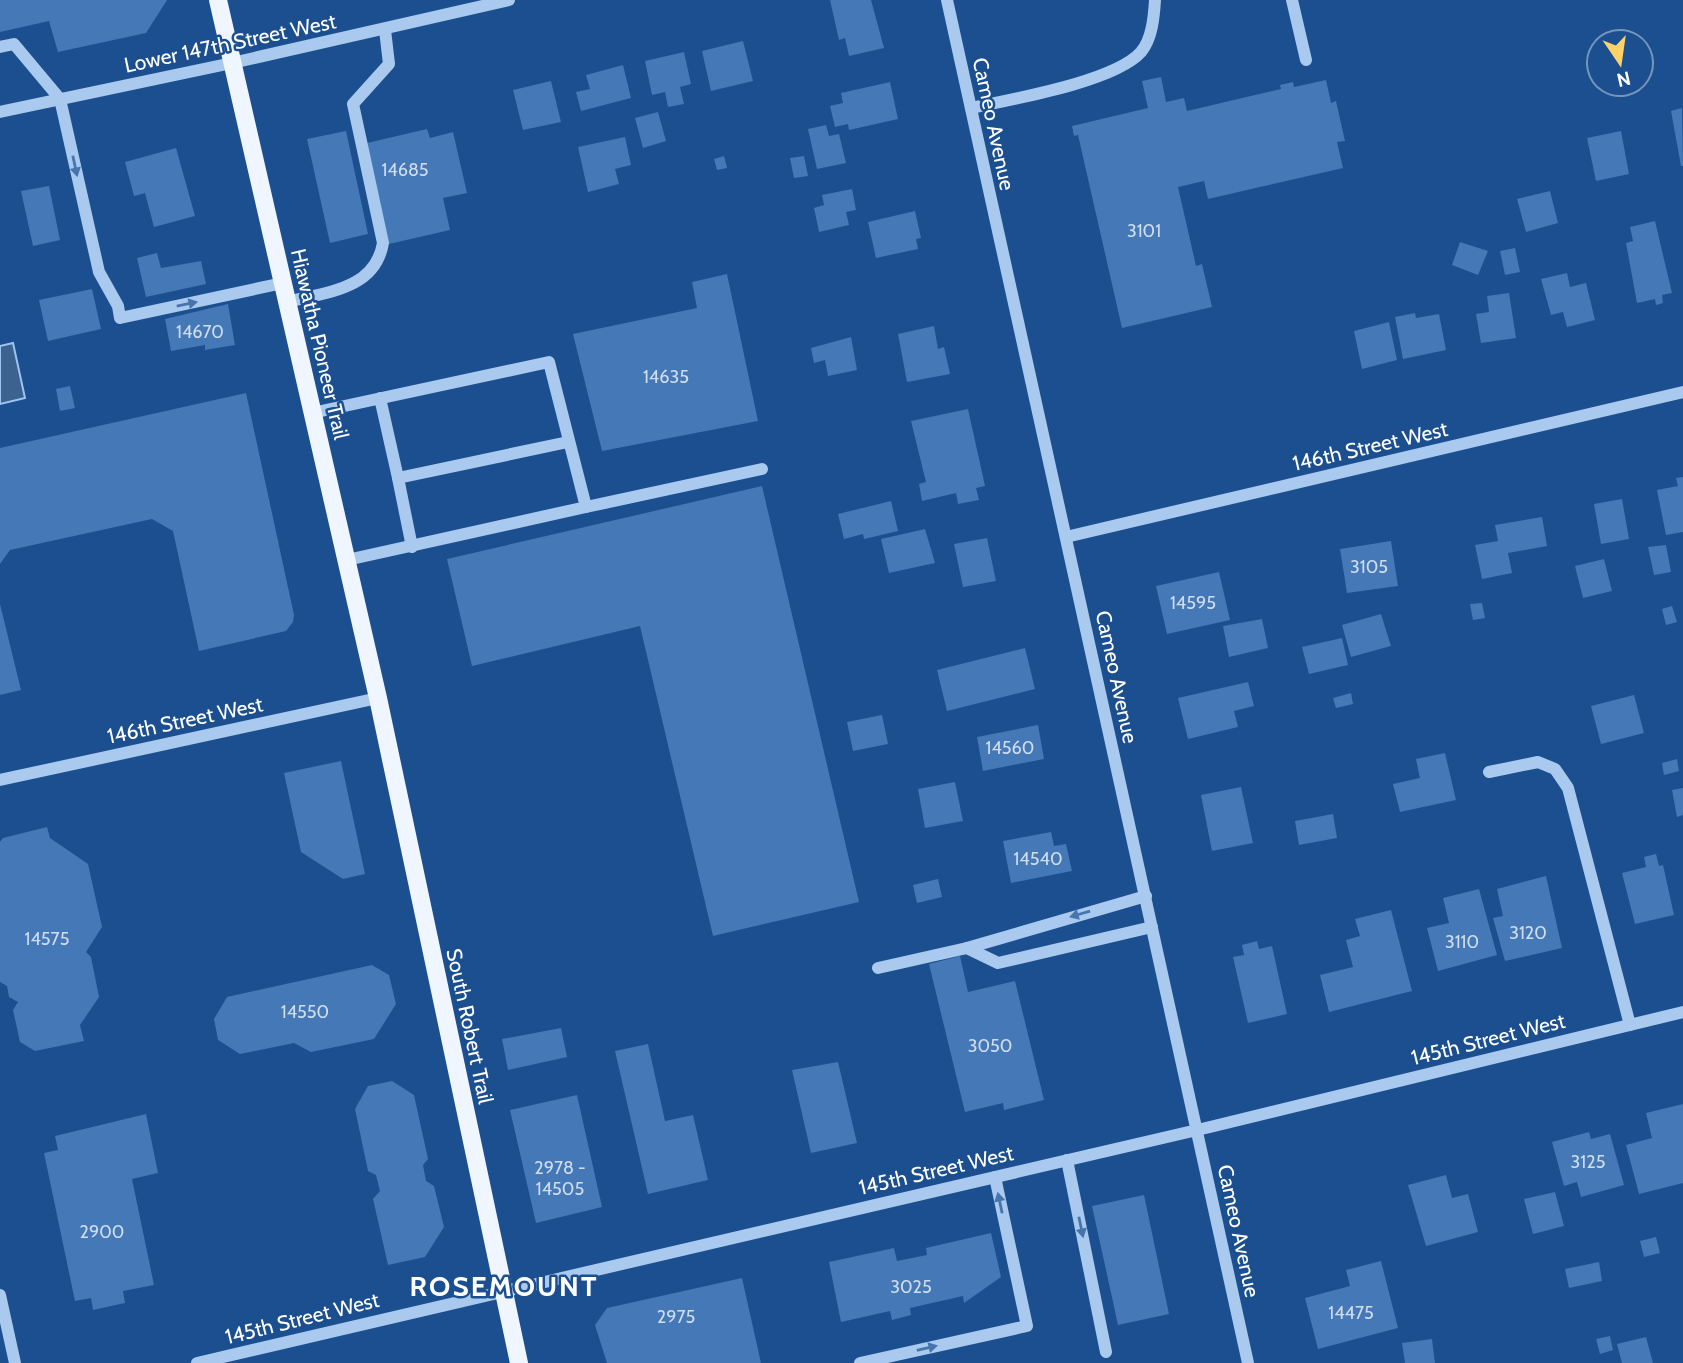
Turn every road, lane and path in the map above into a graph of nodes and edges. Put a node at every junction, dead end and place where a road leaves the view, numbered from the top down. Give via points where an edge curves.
1 (218, 0) edge
2 (509, 0) edge
3 (947, 0) edge
4 (1156, 0) edge
5 (1292, 0) edge
6 (385, 30) junction
7 (0, 47) edge
8 (1306, 60) dead end
9 (232, 64) junction
10 (60, 99) junction
11 (971, 108) junction
12 (0, 112) edge
13 (282, 283) junction
14 (287, 302) junction
15 (1683, 392) edge
16 (380, 398) junction
17 (312, 413) junction
18 (568, 442) junction
19 (762, 469) dead end
20 (398, 478) junction
21 (586, 508) junction
22 (1066, 537) junction
23 (412, 547) junction
24 (347, 560) junction
25 (378, 698) junction
26 (1489, 772) dead end
27 (0, 780) edge
28 (1146, 897) junction
29 (1152, 927) junction
30 (967, 948) junction
31 (878, 968) dead end
32 (1683, 1012) edge
33 (1630, 1025) junction
34 (1197, 1129) junction
35 (1067, 1160) junction
36 (995, 1177) junction
37 (503, 1289) junction
38 (0, 1295) edge
39 (1106, 1352) dead end
40 (15, 1363) edge
41 (197, 1363) edge
42 (519, 1363) edge
43 (860, 1363) edge
44 (1248, 1363) edge

1 - 9 main road, Hiawatha Pioneer Trail
2 - 6 street, Lower 147th Street West
3 - 11 street, Cameo Avenue
4 - 11 street via 1149,39 1130,61 1092,78
5 - 8 street
6 - 9 street, Lower 147th Street West
6 - 14 street via 389,64 353,104 383,243 380,261 351,285
7 - 10 street via 14,44
9 - 10 street, Lower 147th Street West
9 - 13 main road, Hiawatha Pioneer Trail
10 - 12 street, Lower 147th Street West
10 -> 13 street via 99,272 120,318
11 - 22 street, Cameo Avenue
13 - 14 main road, Hiawatha Pioneer Trail
14 - 17 main road, Hiawatha Pioneer Trail
15 - 22 street, 146th Street West
16 - 17 street
16 - 18 street via 549,362
16 - 20 street
17 - 24 main road, Hiawatha Pioneer Trail
18 - 20 street
18 - 21 street
19 - 21 street
20 - 23 street
21 - 23 street
22 - 28 street, Cameo Avenue
23 - 24 street
24 - 25 main road, Hiawatha Pioneer Trail
25 - 27 street, 146th Street West
25 - 37 main road, South Robert Trail
26 - 33 street via 1538,762 1555,769 1568,788
28 - 29 street, Cameo Avenue
28 -> 30 street
29 - 30 street via 998,963
29 - 34 street, Cameo Avenue
30 - 31 street
32 - 33 street, 145th Street West
33 - 34 street, 145th Street West
34 - 35 street, 145th Street West
34 - 44 street, Cameo Avenue
35 - 36 street, 145th Street West
35 -> 39 street
36 - 37 street, 145th Street West
43 -> 36 street via 1027,1326
37 - 41 street, 145th Street West
37 - 42 main road, South Robert Trail
38 - 40 street

